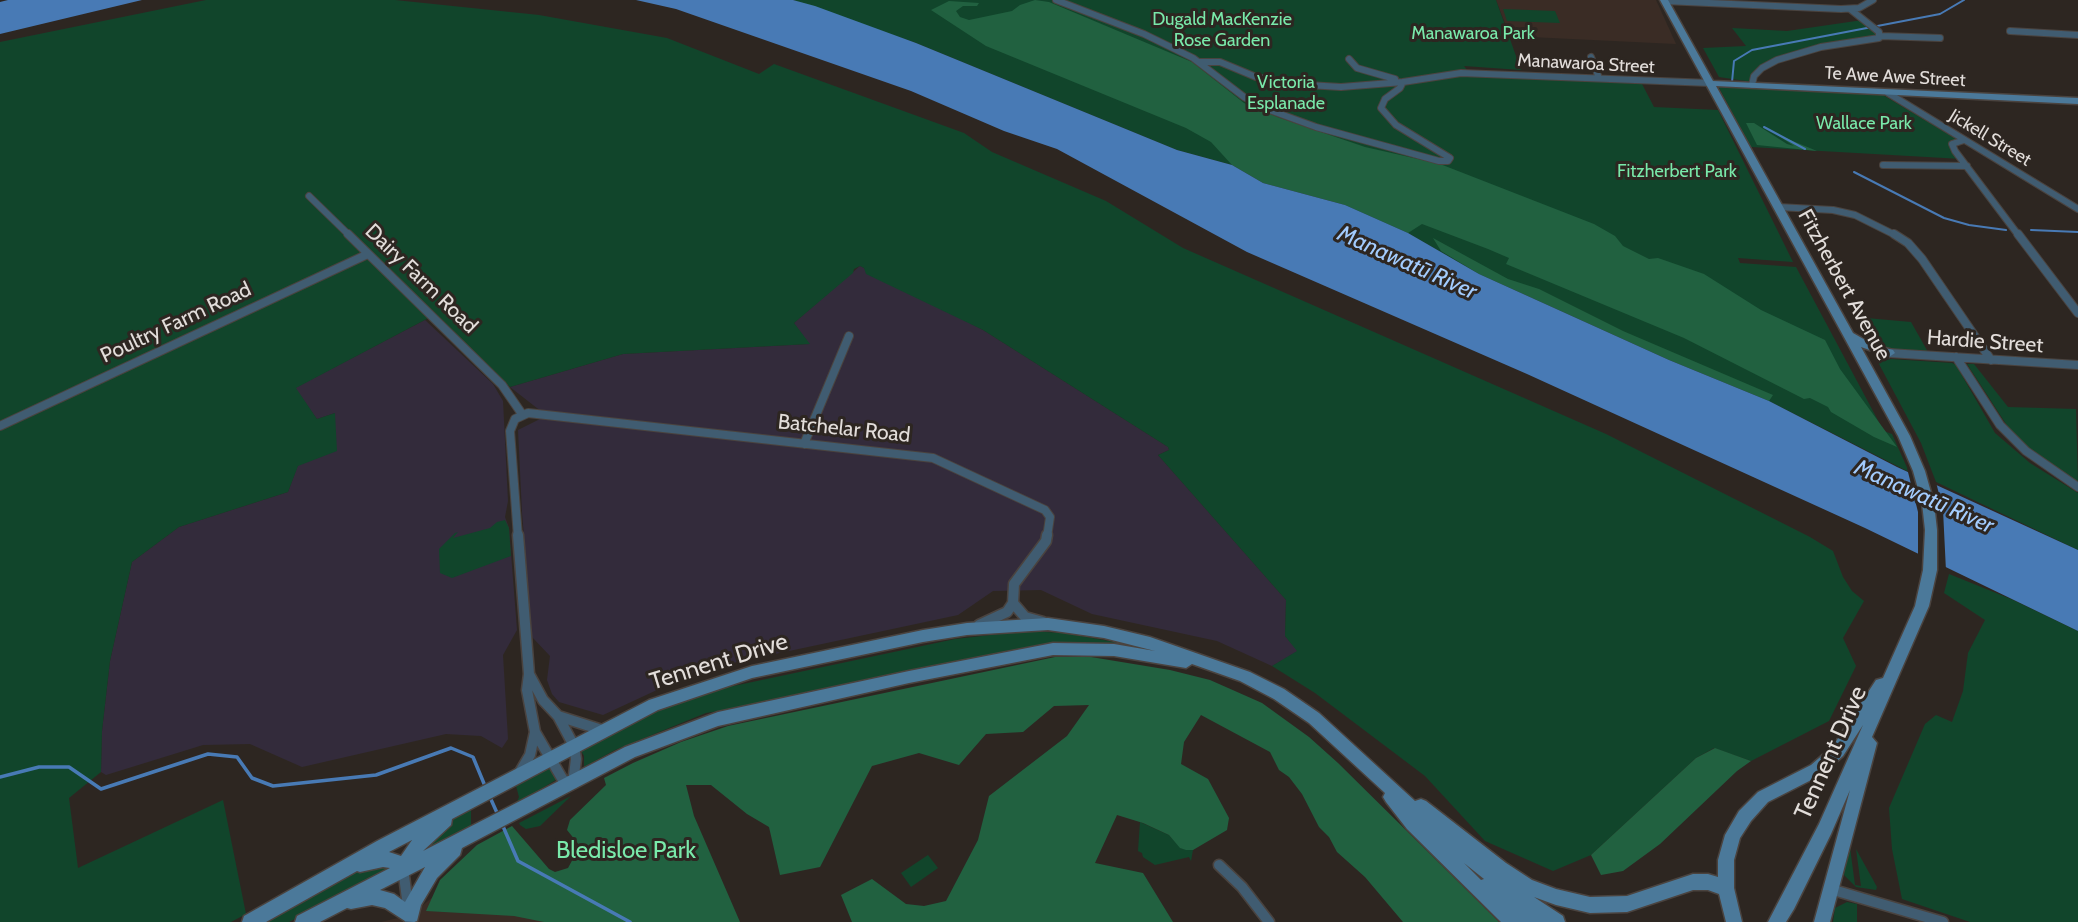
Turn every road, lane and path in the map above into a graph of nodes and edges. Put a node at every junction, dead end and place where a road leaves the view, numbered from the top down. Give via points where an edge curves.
1 (1056, 0) edge
2 (1665, 0) edge
3 (1873, 0) edge
4 (1850, 9) junction
5 (2010, 32) dead end
6 (2078, 35) edge
7 (1881, 36) junction
8 (1940, 38) dead end
9 (1591, 57) dead end
10 (1349, 60) dead end
11 (1199, 62) junction
12 (1599, 78) junction
13 (1404, 82) junction
14 (1710, 83) junction
15 (1752, 85) junction
16 (1780, 87) junction
17 (1888, 93) junction
18 (1718, 99) junction
19 (2078, 102) edge
20 (1964, 140) junction
21 (1883, 165) dead end
22 (1967, 166) junction
23 (309, 196) dead end
24 (1778, 207) junction
25 (2078, 209) edge
26 (368, 254) junction
27 (2078, 313) edge
28 (1848, 333) junction
29 (849, 335) dead end
30 (1889, 353) junction
31 (1956, 357) junction
32 (1991, 360) junction
33 (2078, 365) edge
34 (1869, 372) junction
35 (518, 416) junction
36 (0, 425) edge
37 (803, 443) junction
38 (2078, 487) edge
39 (1013, 603) junction
40 (1922, 606) joint
41 (1048, 624) junction
42 (967, 629) junction
43 (1903, 651) junction
44 (529, 674) junction
45 (1245, 676) junction
46 (1882, 699) junction
47 (558, 716) junction
48 (605, 731) junction
49 (535, 732) junction
50 (575, 746) junction
51 (549, 760) junction
52 (1363, 762) junction
53 (514, 777) junction
54 (573, 783) junction
55 (462, 807) junction
56 (518, 810) joint
57 (1438, 832) junction
58 (474, 834) junction
59 (1219, 865) dead end
60 (349, 866) junction
61 (403, 869) junction
62 (1830, 890) junction
63 (1728, 895) junction
64 (337, 905) junction
65 (411, 919) edge
66 (1774, 920) edge
67 (250, 922) edge
68 (303, 922) edge
69 (1269, 922) edge
70 (1513, 922) edge
71 (1533, 922) edge
72 (1557, 922) edge
73 (1734, 922) edge
74 (1822, 922) edge
75 (1943, 922) edge

1 - 11 street
2 - 4 street
2 - 14 main road, Fitzherbert Avenue
3 - 4 street
4 - 7 street
5 - 6 street
7 - 8 street
7 - 15 street via 1777,60 1762,68
9 - 12 street
10 - 13 street via 1357,68
11 - 13 street, Manawaroa Street via 1220,62 1256,77 1291,84 1341,87
11 - 13 street via 1264,108 1331,131 1450,160 1385,115 1383,103
12 - 13 street, Manawaroa Street via 1461,73
12 - 14 street, Manawaroa Street
14 - 15 main road, Te Awe Awe Street
14 - 18 main road, Fitzherbert Avenue
15 - 16 main road, Te Awe Awe Street
16 - 17 main road, Te Awe Awe Street
16 - 18 main road via 1733,88
17 - 19 main road, Te Awe Awe Street
17 - 20 street, Jickell Street
18 - 24 main road, Fitzherbert Avenue
20 - 22 street via 1952,146
20 - 25 street, Jickell Street
21 - 22 street
22 - 27 street
23 - 26 street, Dairy Farm Road
24 - 28 main road, Fitzherbert Avenue
24 - 32 street via 1855,215 1908,243
26 - 35 street, Dairy Farm Road via 505,390
26 - 36 street, Poultry Farm Road
28 - 30 main road via 1870,348
28 - 34 main road, Fitzherbert Avenue
29 - 37 street
30 - 31 street, Hardie Street
30 - 34 main road via 1873,358
31 - 32 street, Hardie Street
31 - 38 street via 2000,425 2026,451
32 - 33 street, Hardie Street
34 - 40 main road, Fitzherbert Avenue via 1904,436 1928,503 1930,570
35 - 37 street, Batchelar Road via 541,414
35 - 44 street, Dairy Farm Road via 510,431
37 - 39 street, Batchelar Road via 933,458 1045,510 1051,517 1049,533 1014,584
39 - 41 street via 1025,617
39 - 42 street via 1004,615
40 - 43 main road, Tennent Drive
41 - 42 main road, Tennent Drive
41 - 45 main road, Tennent Drive via 1150,643
42 - 48 main road, Tennent Drive via 739,676 654,705
43 - 46 main road, Tennent Drive
43 - 63 main road via 1838,751 1816,769 1763,797 1745,816 1726,860
44 - 47 street, Dairy Farm Road
44 - 49 street, Dairy Farm Road via 527,690
45 - 52 main road, Tennent Drive via 1298,706
45 - 54 main road, Tennent Drive via 1114,650 1030,652 718,719 630,752
46 - 62 main road
46 - 66 main road, Tennent Drive via 1825,828 1788,903
47 - 48 street
47 - 50 street, Dairy Farm Road
48 - 50 main road, Tennent Drive
49 - 51 street, Dairy Farm Road
49 - 53 street, Dairy Farm Road via 530,755
50 - 51 main road, Tennent Drive
50 - 54 street
51 - 53 main road, Tennent Drive
51 - 54 street, Dairy Farm Road via 563,780
52 - 57 main road, Tennent Drive
52 - 63 main road via 1500,869 1556,897 1590,905 1627,904 1693,882 1708,882
52 - 70 main road via 1413,824
53 - 55 main road, Tennent Drive
54 - 56 main road, Tennent Drive
55 - 60 main road, Tennent Drive
55 - 61 main road via 415,848
56 - 58 main road, Tennent Drive
57 - 71 main road, Tennent Drive via 1469,869
57 - 72 main road, Tennent Drive
58 - 61 main road, Tennent Drive
58 - 65 main road via 431,872 413,903
59 - 69 street
60 - 61 main road via 383,859 395,861
60 - 67 main road, Tennent Drive
61 - 64 main road, Tennent Drive
61 - 65 street
62 - 74 main road
62 - 75 street
63 - 73 main road
64 - 65 main road via 372,897 388,900
64 - 68 main road, Tennent Drive

